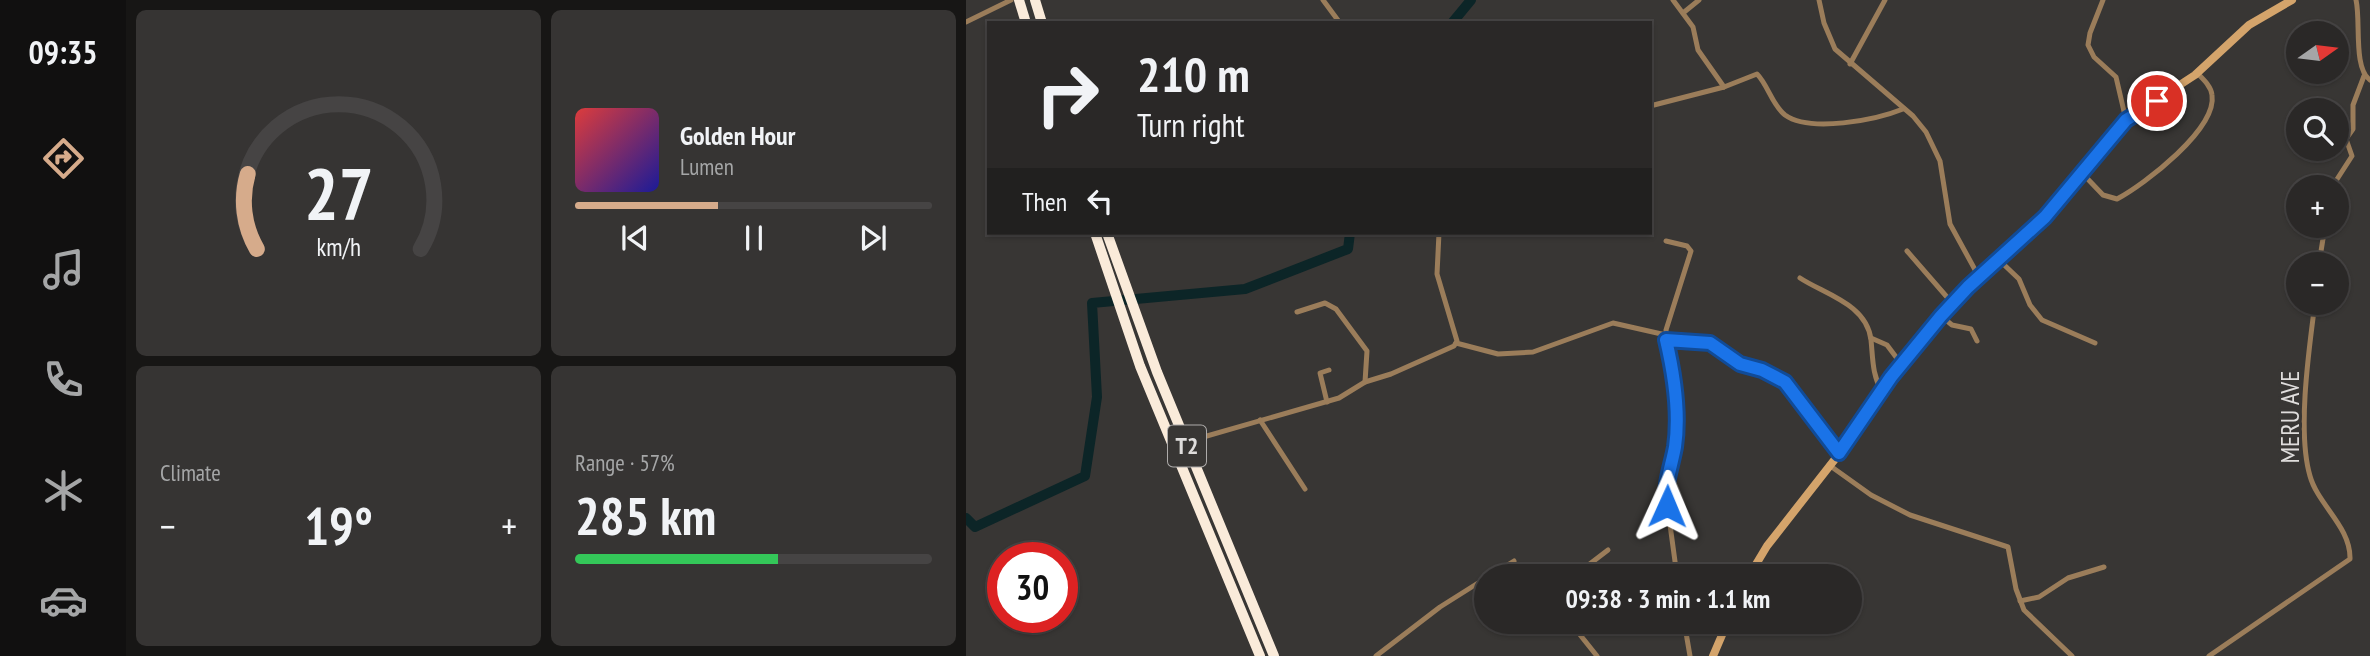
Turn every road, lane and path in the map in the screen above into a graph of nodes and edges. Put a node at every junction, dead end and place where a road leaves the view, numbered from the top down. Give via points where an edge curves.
1 (1011, 0) edge
2 (1019, 0) edge
3 (1035, 0) edge
4 (1323, 0) edge
5 (1673, 0) edge
6 (1699, 0) edge
7 (1819, 0) edge
8 (1885, 0) edge
9 (2103, 0) edge
10 (2292, 0) edge
11 (2356, 0) edge
12 (1683, 13) junction
13 (1025, 21) edge
14 (1041, 21) edge
15 (1339, 21) edge
16 (966, 22) edge
17 (1850, 64) junction
18 (2197, 73) junction
19 (2367, 78) edge
20 (1724, 87) junction
21 (1652, 105) edge
22 (1903, 109) junction
23 (2126, 120) junction
24 (2082, 173) junction
25 (2340, 175) edge
26 (1096, 235) edge
27 (1108, 235) edge
28 (1439, 235) edge
29 (1666, 241) dead end
30 (1907, 251) dead end
31 (1998, 259) junction
32 (1979, 277) junction
33 (1800, 278) dead end
34 (1953, 304) junction
35 (1297, 312) dead end
36 (2314, 315) edge
37 (1941, 316) junction
38 (1666, 337) junction
39 (1871, 338) junction
40 (1977, 341) dead end
41 (1456, 343) junction
42 (2095, 343) dead end
43 (1902, 365) junction
44 (1329, 370) dead end
45 (1366, 382) junction
46 (1882, 392) junction
47 (1327, 402) junction
48 (1259, 420) junction
49 (1186, 443) junction
50 (1839, 453) junction
51 (1829, 465) junction
52 (1305, 489) dead end
53 (1608, 550) dead end
54 (1514, 561) dead end
55 (1509, 564) edge
56 (1590, 564) edge
57 (1675, 564) edge
58 (1756, 564) edge
59 (2104, 567) dead end
60 (1474, 586) edge
61 (1248, 596) junction
62 (2020, 601) junction
63 (1238, 602) junction
64 (1264, 633) junction
65 (1579, 634) edge
66 (1686, 634) edge
67 (1722, 634) edge
68 (1253, 638) junction
69 (1259, 656) edge
70 (1274, 656) edge
71 (1376, 656) edge
72 (1597, 656) edge
73 (1690, 656) edge
74 (1713, 656) edge
75 (2072, 656) edge
76 (2209, 656) edge

1 - 16 street
2 - 13 highway
3 - 14 highway
4 - 15 street
5 - 12 street
6 - 12 street
7 - 17 street via 1835,49
8 - 17 street
9 - 23 street via 2088,45 2116,77
10 - 18 street via 2249,25
11 - 19 street via 2360,61
12 - 20 street via 1693,27 1698,50
17 - 22 street
18 - 23 street
18 - 24 street via 2212,92 2212,107 2203,129 2187,145 2117,199 2104,195
19 - 25 street via 2353,105 2353,129 2346,139 2352,156
20 - 21 street
20 - 22 street via 1758,75 1783,114 1810,122 1874,119
22 - 32 street via 1921,123 1938,155 1950,223
23 - 24 street
24 - 31 street via 2045,217
26 - 63 highway, T2 via 1140,366
27 - 49 highway, T2
28 - 41 street via 1437,274
29 - 38 street via 1687,246 1691,253
30 - 34 street
31 - 32 street
31 - 42 street via 2019,279 2042,320
32 - 34 street
33 - 39 street via 1852,307
34 - 37 street
35 - 45 street via 1325,303 1336,309 1367,351
36 - 76 street, MERU AVE via 2306,403 2307,466 2313,486 2340,529 2350,559
37 - 40 street via 1952,325 1972,329
37 - 43 street
38 - 41 street via 1613,323 1533,352 1497,354
38 - 50 street via 1710,343 1740,364 1785,382
38 - 57 street via 1677,417 1665,488
39 - 43 street via 1887,345
39 - 46 street via 1873,373
41 - 45 street
43 - 46 street
44 - 47 street via 1320,373
45 - 47 street
46 - 50 street
47 - 48 street
48 - 49 street
48 - 52 street
49 - 61 highway, T2
50 - 51 street
51 - 58 street
51 - 62 street via 1910,515 2007,546
53 - 56 street
54 - 55 street
59 - 62 street
60 - 71 street
61 - 63 highway
61 - 64 highway, T2
62 - 75 street via 2028,616
63 - 68 highway, T2
64 - 68 highway
64 - 70 highway, T2
65 - 72 street
66 - 73 street
67 - 74 street
68 - 69 highway, T2

